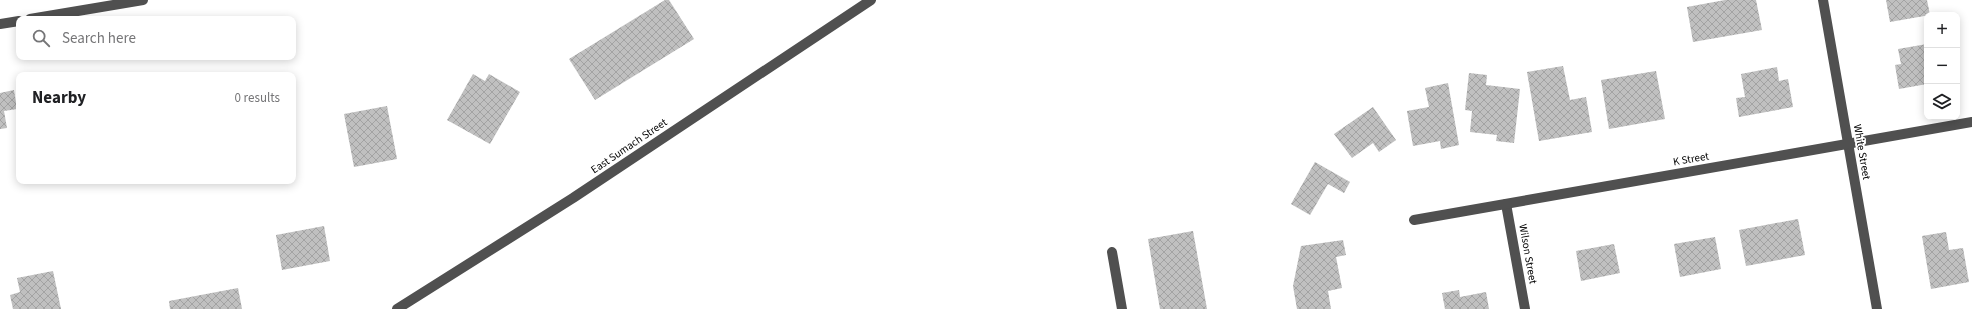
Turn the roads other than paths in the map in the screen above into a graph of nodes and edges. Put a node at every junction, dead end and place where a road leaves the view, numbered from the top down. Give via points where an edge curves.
1 (144, 0) edge
2 (871, 0) edge
3 (1822, 0) edge
4 (48, 16) edge
5 (16, 21) edge
6 (0, 24) edge
7 (1972, 122) edge
8 (1848, 144) junction
9 (1506, 204) junction
10 (1414, 220) dead end
11 (1112, 252) dead end
12 (397, 309) edge
13 (1122, 309) edge
14 (1525, 309) edge
15 (1877, 309) edge

1 - 4 street
2 - 12 street, East Sumach Street via 573,198
3 - 8 street, White Street
5 - 6 street
7 - 8 street, K Street
8 - 9 street, K Street
8 - 15 street, White Street
9 - 10 street, K Street
9 - 14 street, Wilson Street
11 - 13 street

